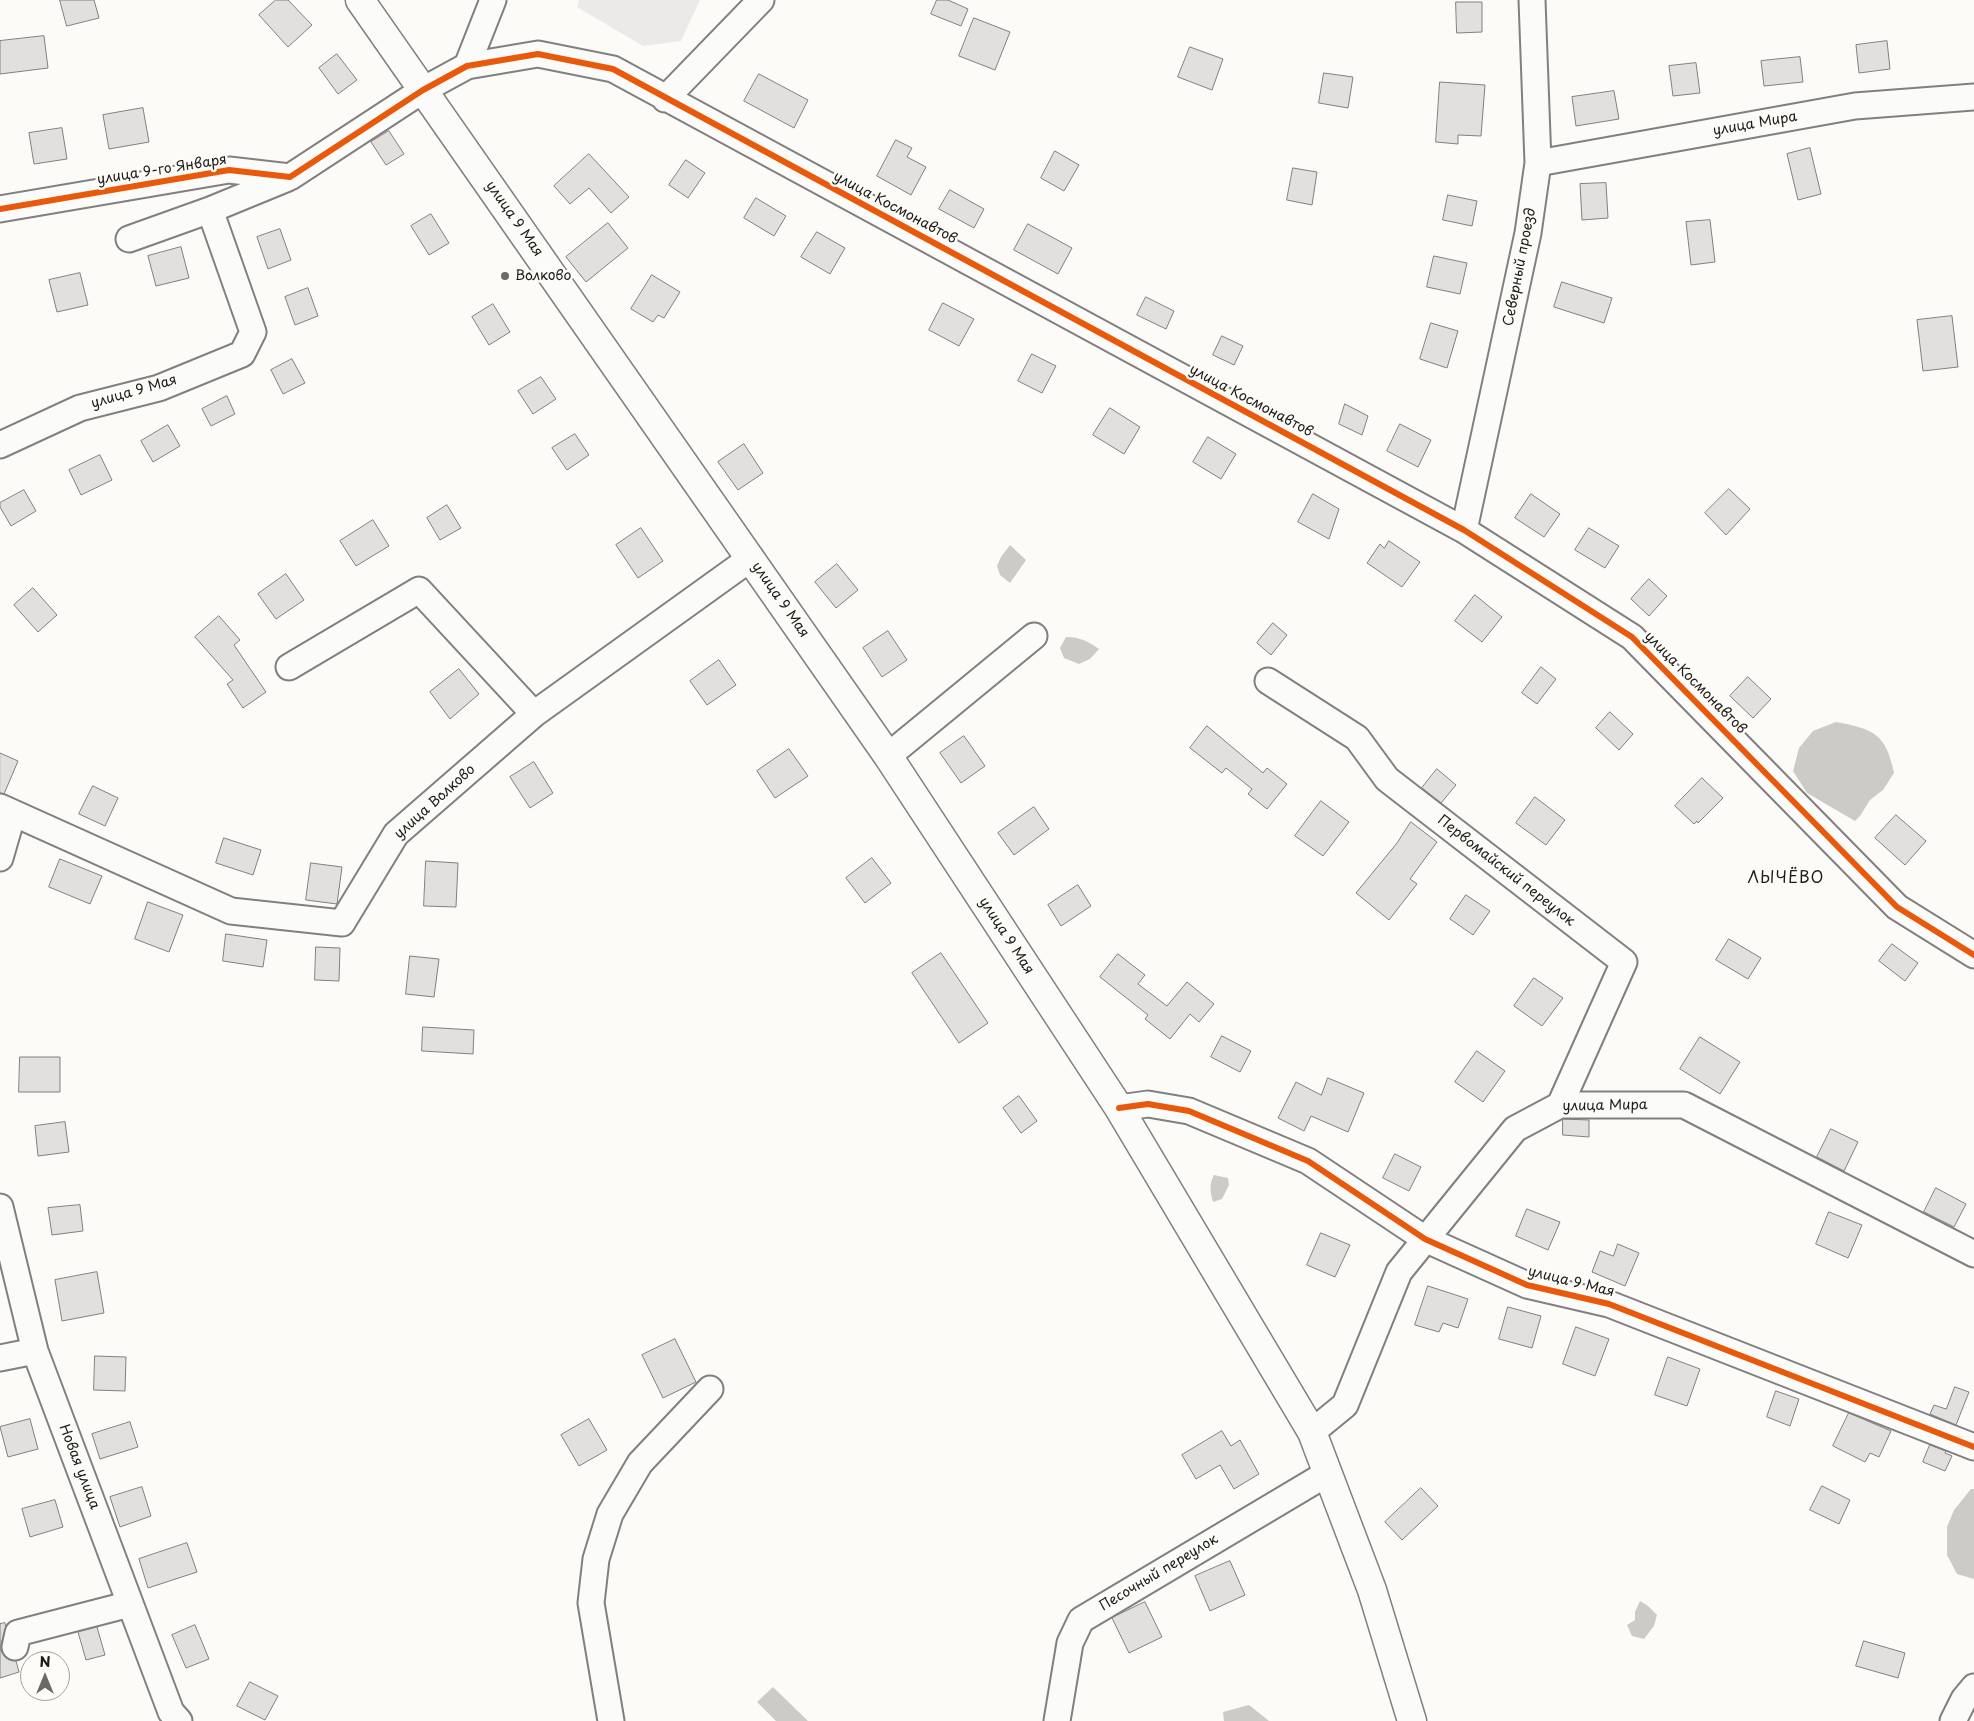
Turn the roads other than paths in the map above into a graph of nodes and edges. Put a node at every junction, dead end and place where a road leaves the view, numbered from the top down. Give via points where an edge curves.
1 (360, 0) edge
2 (493, 0) edge
3 (761, 0) edge
4 (1532, 0) edge
5 (467, 66) junction
6 (427, 94) junction
7 (1974, 97) edge
8 (665, 99) junction
9 (1538, 163) junction
10 (290, 177) junction
11 (0, 208) edge
12 (210, 210) junction
13 (129, 238) dead end
14 (0, 445) edge
15 (1464, 530) junction
16 (751, 558) junction
17 (1034, 636) dead end
18 (289, 668) dead end
19 (1268, 681) dead end
20 (534, 714) junction
21 (888, 756) junction
22 (7, 810) edge
23 (0, 858) edge
24 (1974, 955) edge
25 (1560, 1105) junction
26 (1119, 1108) junction
27 (0, 1207) edge
28 (1425, 1239) junction
29 (1974, 1254) edge
30 (35, 1351) junction
31 (0, 1358) edge
32 (710, 1389) dead end
33 (1312, 1432) junction
34 (1974, 1448) edge
35 (1328, 1473) junction
36 (130, 1604) junction
37 (15, 1647) dead end
38 (1974, 1687) edge
39 (178, 1721) edge
40 (611, 1721) edge
41 (1056, 1721) edge
42 (1412, 1721) edge
43 (1953, 1721) edge

1 - 6 main road, улица 9 Мая
2 - 5 street
3 - 8 street
4 - 9 street, Северный проезд
5 - 6 street, улица Космонавтов
5 - 8 street, улица Космонавтов via 538,54 613,69
6 - 10 street
6 - 16 main road, улица 9 Мая
7 - 9 street, улица Мира via 1855,106
8 - 15 street, улица Космонавтов
9 - 15 street, Северный проезд via 1528,233
10 - 11 street, улица 9-го Января via 229,170
10 - 12 street
12 - 13 street
12 - 14 street, улица 9 Мая via 253,332 242,354 159,388 80,408
15 - 24 street, улица Космонавтов via 1632,638 1897,907
16 - 20 street, улица Волково
16 - 21 main road, улица 9 Мая
17 - 21 street
18 - 20 street via 419,590
19 - 25 street, Первомайский переулок via 1357,738 1387,779 1624,962
20 - 22 street, улица Волково via 396,834 342,923 231,911
21 - 26 main road, улица 9 Мая
22 - 23 street
25 - 28 street, улица Мира via 1515,1129
25 - 29 street, улица Мира via 1684,1105
26 - 28 street, улица 9 Мая via 1148,1104 1189,1111 1308,1161
26 - 33 main road, улица 9 Мая
27 - 30 street, Новая улица
28 - 33 street, улица Мира via 1399,1272 1345,1405
28 - 34 street, улица 9 Мая via 1528,1286 1609,1304
30 - 31 street
30 - 36 street, Новая улица
32 - 40 street via 640,1463 610,1514 596,1559 591,1603
33 - 35 main road, улица 9 Мая
35 - 41 street, Песочный переулок via 1081,1620 1070,1643
35 - 42 main road, улица 9 Мая via 1372,1590
36 - 37 street via 18,1634
36 - 39 street, Новая улица via 171,1712
38 - 43 street

